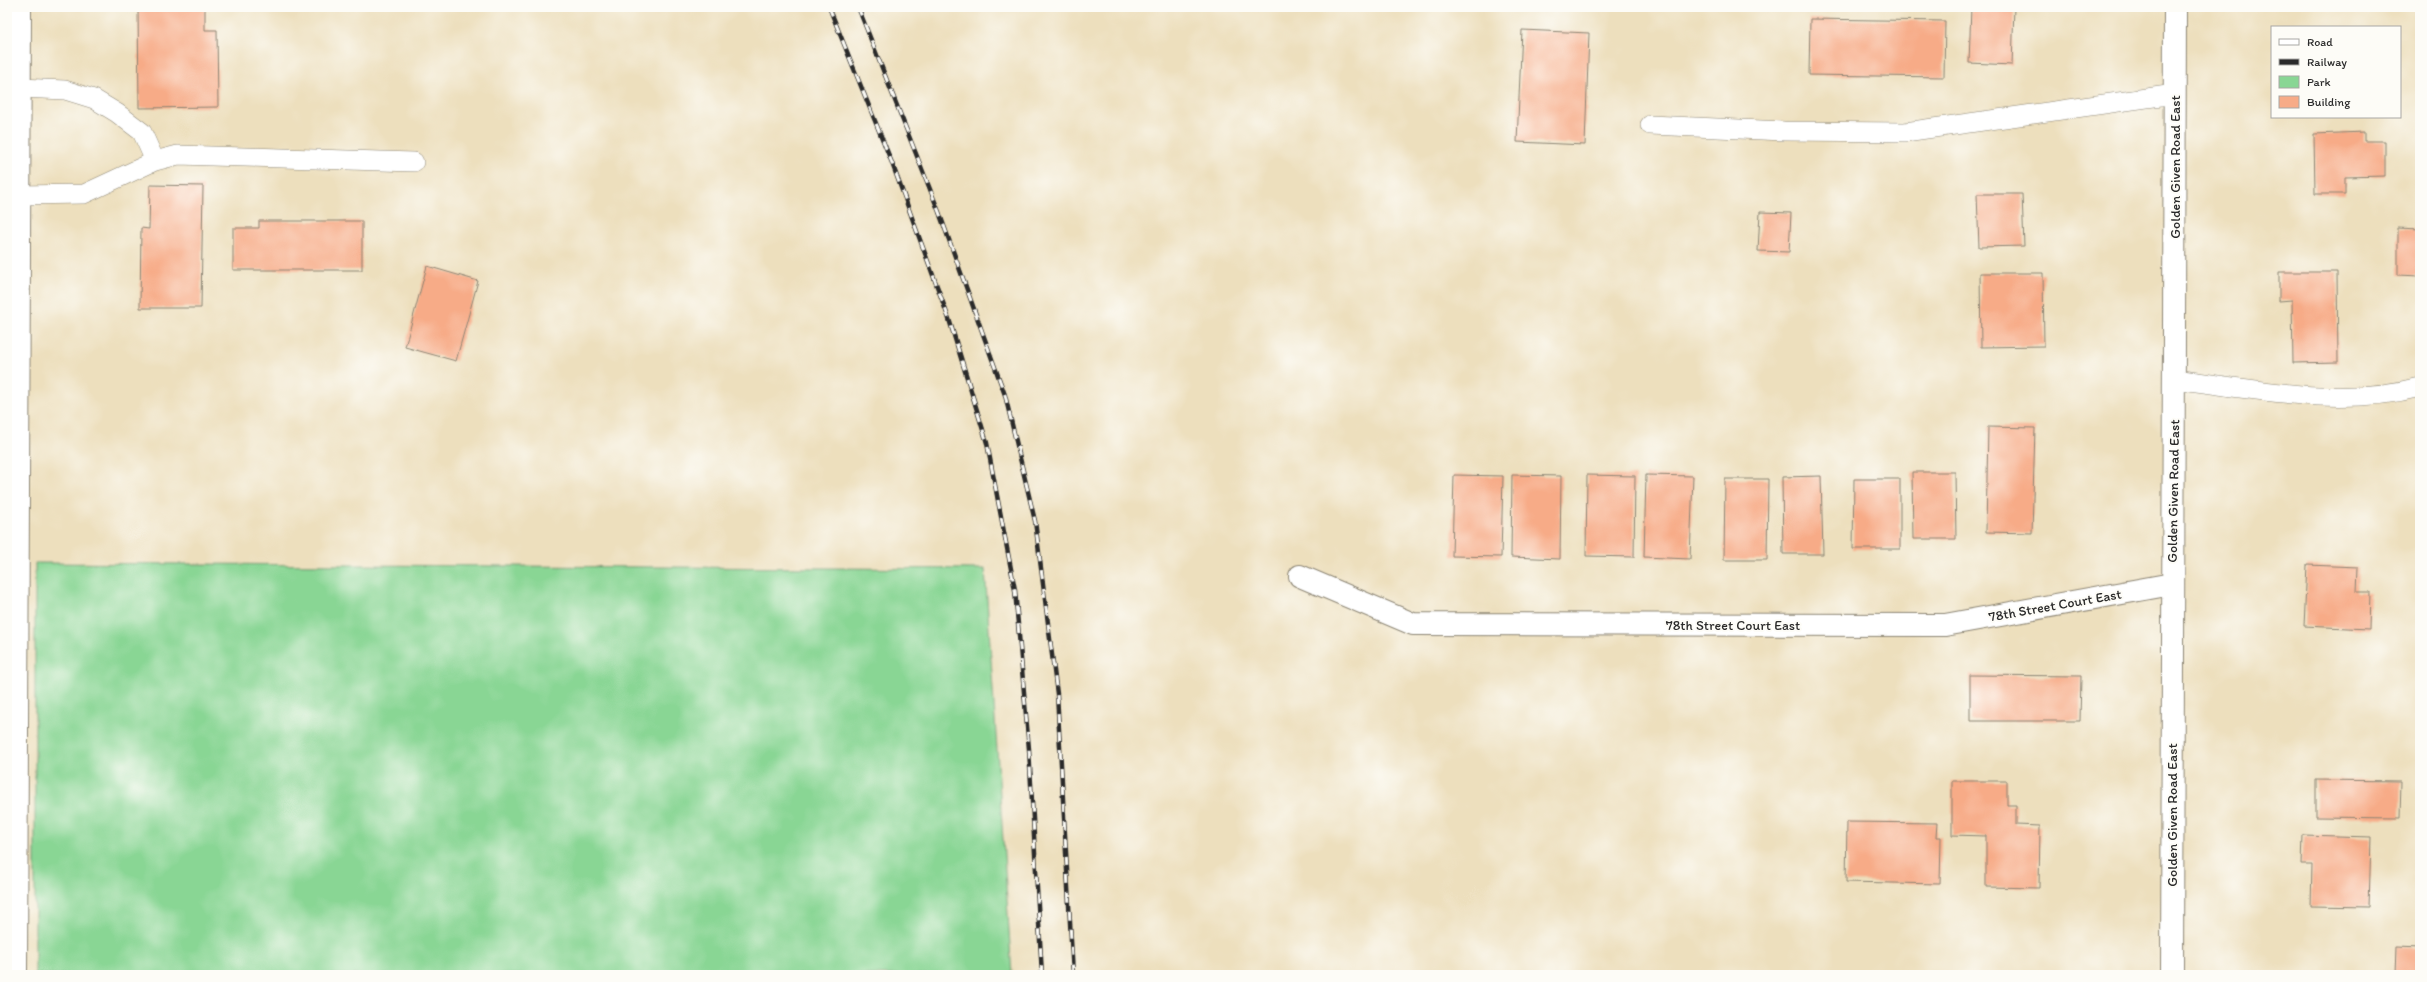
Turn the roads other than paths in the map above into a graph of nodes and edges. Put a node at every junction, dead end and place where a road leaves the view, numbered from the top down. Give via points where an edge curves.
1 (20, 7) edge
2 (2175, 7) edge
3 (20, 88) junction
4 (2175, 94) junction
5 (1650, 125) dead end
6 (155, 161) junction
7 (414, 162) dead end
8 (13, 171) edge
9 (20, 195) junction
10 (2174, 379) junction
11 (2420, 387) edge
12 (1300, 576) dead end
13 (2172, 584) junction
14 (16, 975) edge
15 (2172, 975) edge

1 - 3 street
2 - 4 street, Golden Given Road East
3 - 6 lane via 65,90 94,99 142,132
3 - 8 street
4 - 5 lane via 1905,132 1784,131
4 - 10 street, Golden Given Road East
6 - 7 lane via 178,155
6 - 9 lane via 84,194
8 - 9 street
9 - 14 street
10 - 11 lane via 2274,391 2348,396 2397,393
10 - 13 street, Golden Given Road East
12 - 13 street, 78th Street Court East via 1413,624 1945,625
13 - 15 street, Golden Given Road East

